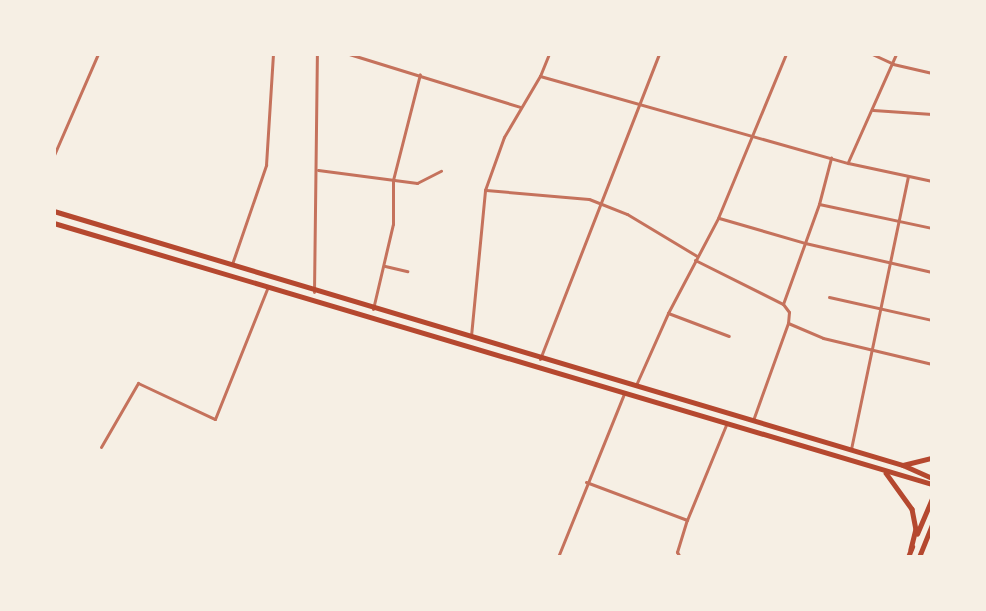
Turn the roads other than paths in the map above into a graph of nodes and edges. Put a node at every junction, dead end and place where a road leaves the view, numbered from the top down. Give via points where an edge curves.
1 (98, 54) edge
2 (273, 54) edge
3 (317, 54) edge
4 (349, 54) edge
5 (549, 54) edge
6 (659, 54) edge
7 (786, 54) edge
8 (872, 54) edge
9 (896, 54) edge
10 (893, 64) junction
11 (932, 73) edge
12 (420, 74) junction
13 (540, 76) junction
14 (640, 103) junction
15 (520, 107) junction
16 (873, 110) junction
17 (932, 114) edge
18 (756, 134) junction
19 (54, 155) edge
20 (831, 158) junction
21 (848, 163) junction
22 (318, 170) junction
23 (441, 171) dead end
24 (908, 177) junction
25 (393, 180) junction
26 (932, 181) edge
27 (485, 190) junction
28 (819, 204) junction
29 (602, 205) junction
30 (54, 211) edge
31 (718, 218) junction
32 (899, 222) junction
33 (54, 223) edge
34 (932, 228) edge
35 (805, 243) junction
36 (696, 258) junction
37 (892, 263) junction
38 (231, 266) junction
39 (385, 266) junction
40 (407, 271) dead end
41 (932, 272) edge
42 (267, 289) junction
43 (314, 291) junction
44 (829, 297) dead end
45 (783, 304) junction
46 (373, 309) junction
47 (883, 309) junction
48 (668, 313) junction
49 (932, 320) edge
50 (788, 323) junction
51 (729, 336) dead end
52 (471, 338) junction
53 (873, 351) junction
54 (540, 359) junction
55 (932, 364) edge
56 (578, 370) junction
57 (575, 380) junction
58 (635, 387) junction
59 (624, 394) junction
60 (753, 422) junction
61 (726, 425) junction
62 (101, 447) dead end
63 (850, 451) junction
64 (932, 458) edge
65 (903, 465) junction
66 (886, 472) junction
67 (932, 478) edge
68 (586, 482) junction
69 (932, 484) edge
70 (932, 498) edge
71 (687, 520) junction
72 (932, 525) edge
73 (911, 549) junction
74 (558, 557) edge
75 (680, 557) edge
76 (908, 557) edge
77 (919, 557) edge

1 - 19 street
2 - 38 street via 266,165
3 - 22 street
4 - 12 street
5 - 13 street
6 - 14 street
7 - 18 street
8 - 10 street
9 - 10 street
10 - 11 street
10 - 16 street
12 - 15 street
12 - 25 street
13 - 14 street
13 - 15 street
14 - 18 street
14 - 29 street
15 - 27 street via 504,137
16 - 17 street
16 - 21 street
18 - 20 street
18 - 31 street
20 - 21 street
20 - 28 street
21 - 24 street
22 - 25 street
22 - 43 street
23 - 25 street via 417,183
24 - 26 street
24 - 32 street
25 - 39 street via 393,224
27 - 29 street via 589,199
27 - 52 street
28 - 32 street
28 - 35 street
29 - 36 street via 627,214
29 - 54 street
30 - 38 main road
31 - 35 street
31 - 36 street
32 - 34 street
32 - 37 street
33 - 42 main road
35 - 37 street
35 - 45 street
36 - 45 street
36 - 48 street
37 - 41 street
37 - 47 street
38 - 43 main road
39 - 40 street
39 - 46 street
42 - 57 main road
42 - 62 street via 215,419 138,383
43 - 46 main road
44 - 47 street
45 - 50 street via 789,312
46 - 52 main road
47 - 49 street
47 - 53 street
48 - 51 street
48 - 58 street
50 - 53 street via 823,338
50 - 60 street
52 - 54 main road
53 - 55 street
53 - 63 street
54 - 56 main road
56 - 57 main road
56 - 58 main road
57 - 59 main road
58 - 60 main road
59 - 61 main road
59 - 68 street
60 - 63 main road
61 - 66 main road
61 - 71 street
63 - 65 main road
64 - 65 main road
65 - 67 main road
66 - 69 main road
66 - 73 main road via 912,509 916,529
68 - 71 street
68 - 74 street
70 - 73 main road
71 - 75 street via 677,552
72 - 77 main road
73 - 76 main road

